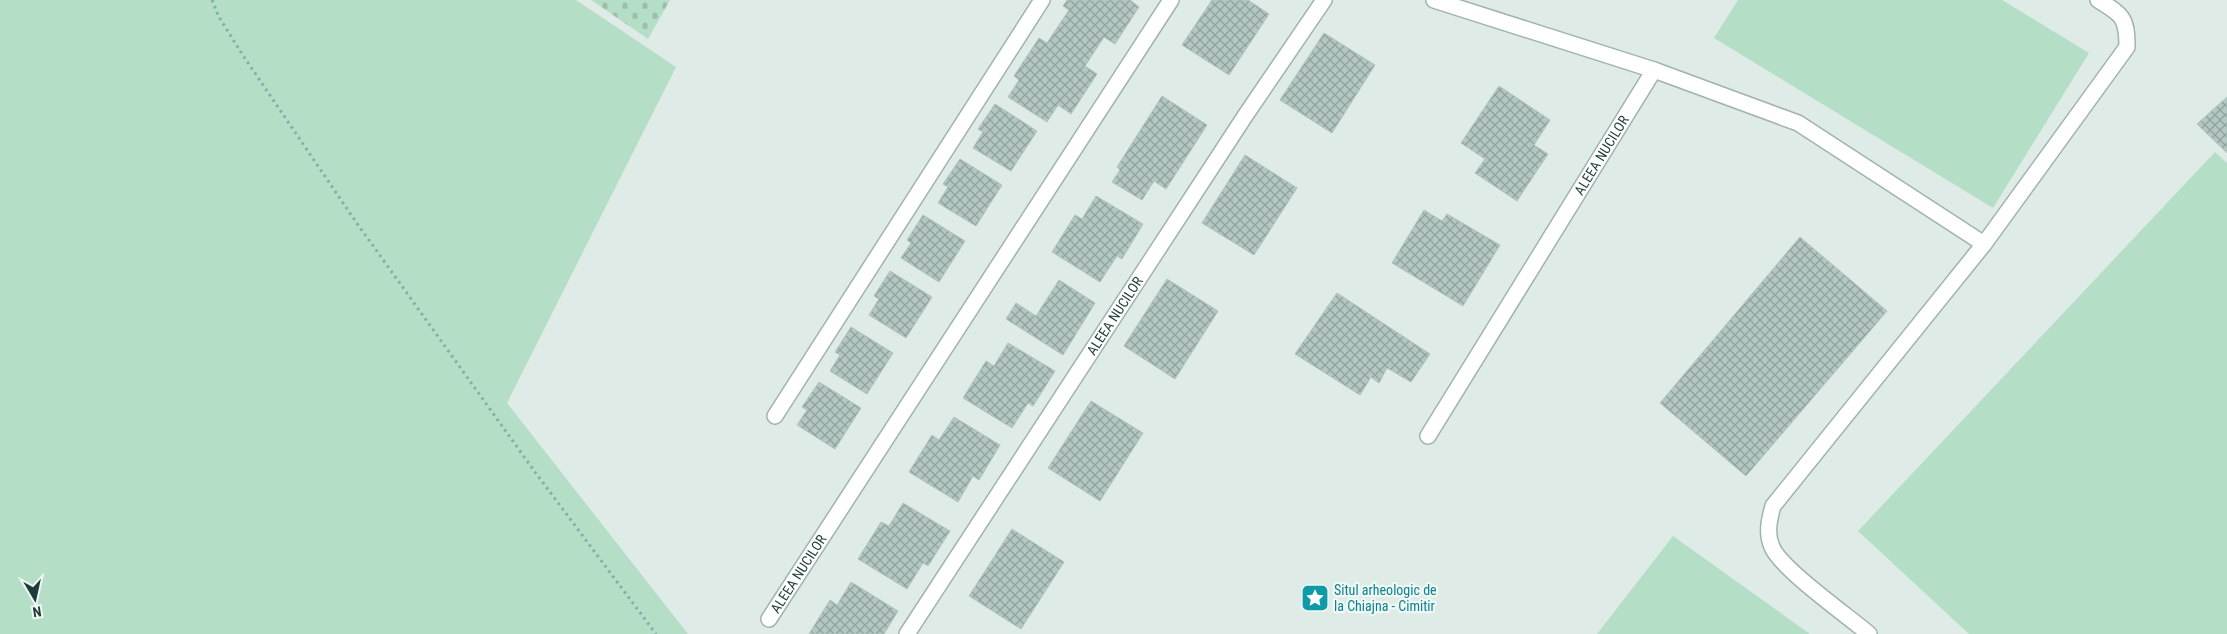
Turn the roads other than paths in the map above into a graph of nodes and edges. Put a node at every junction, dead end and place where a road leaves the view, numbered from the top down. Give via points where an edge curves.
1 (1042, 0) edge
2 (1171, 0) edge
3 (1324, 0) edge
4 (1434, 0) edge
5 (2098, 0) edge
6 (1654, 70) junction
7 (1984, 244) junction
8 (774, 416) dead end
9 (1428, 436) dead end
10 (769, 619) dead end
11 (907, 634) edge
12 (1869, 634) edge

1 - 8 street
2 - 10 street, ALEEA NUCILOR
3 - 11 street, ALEEA NUCILOR
4 - 6 street
5 - 7 street via 2116,11 2127,26 2127,47
6 - 7 street via 1798,123
6 - 9 street, ALEEA NUCILOR
7 - 12 street via 1772,506 1768,526 1772,548 1785,565

